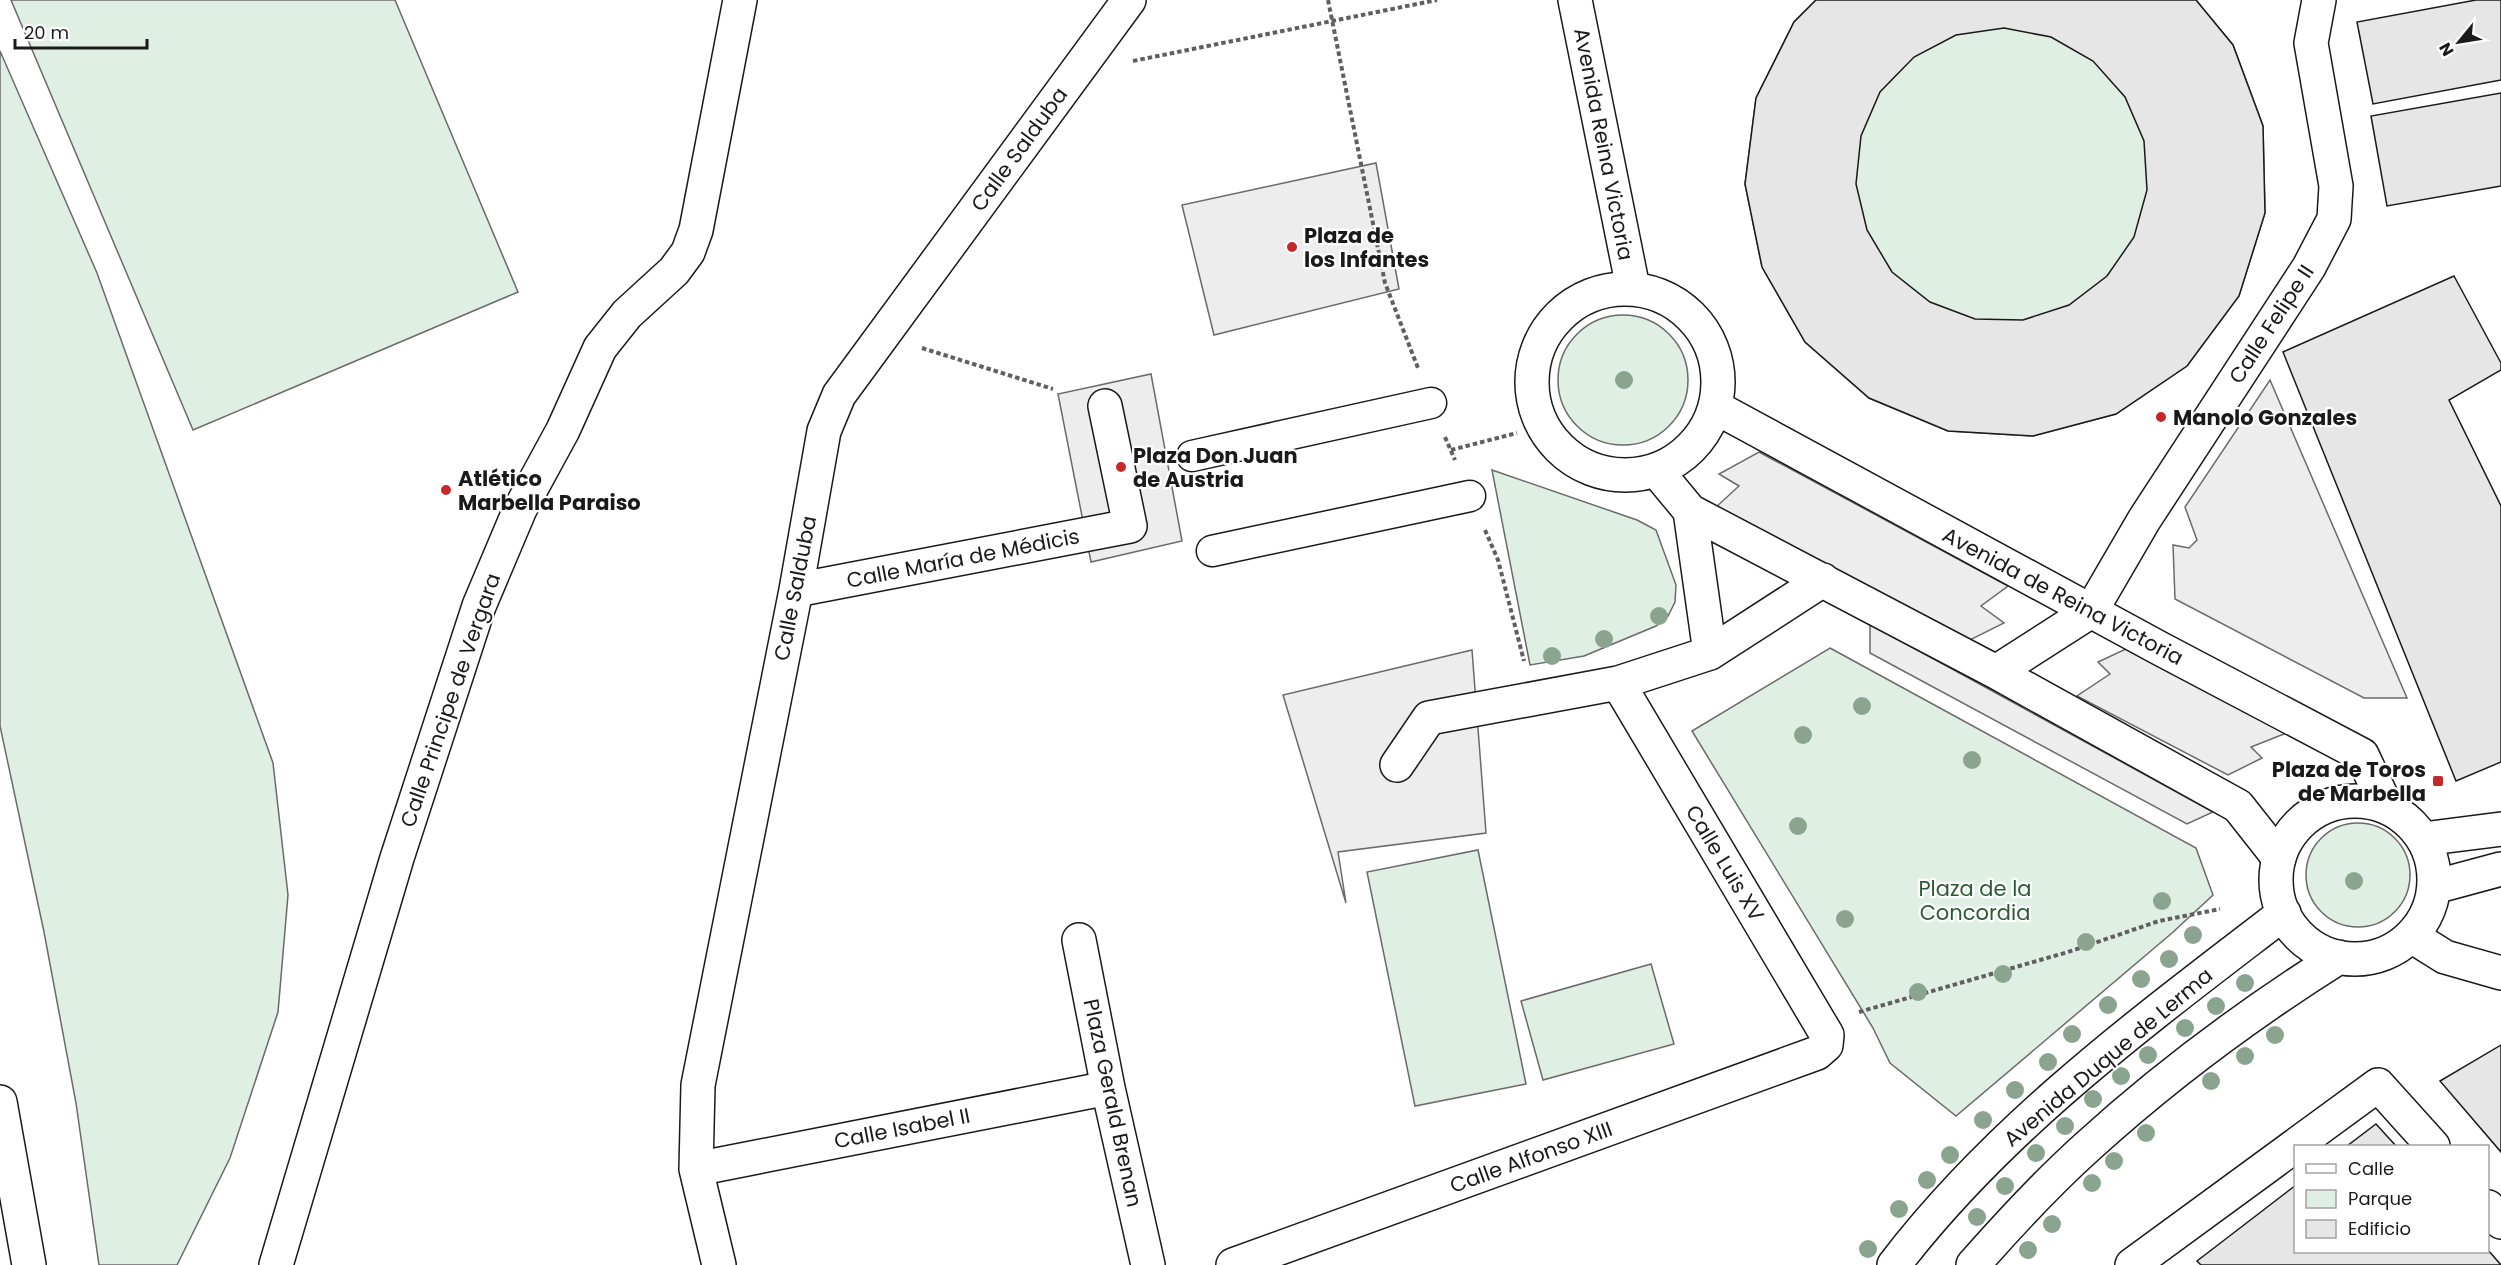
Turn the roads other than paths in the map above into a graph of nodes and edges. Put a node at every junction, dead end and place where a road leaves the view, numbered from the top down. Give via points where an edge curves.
1 (740, 0) edge
2 (1129, 0) edge
3 (1575, 0) edge
4 (2319, 0) edge
5 (1633, 288) junction
6 (1431, 403) road end
7 (1105, 406) dead end
8 (1715, 407) junction
9 (1191, 456) dead end
10 (1656, 470) junction
11 (1470, 496) road end
12 (1690, 510) junction
13 (1212, 551) dead end
14 (1823, 580) junction
15 (796, 590) junction
16 (2091, 611) junction
17 (1710, 653) junction
18 (1996, 672) junction
19 (1618, 683) junction
20 (1397, 765) dead end
21 (2386, 806) junction
22 (2501, 829) edge
23 (2423, 839) junction
24 (2279, 858) junction
25 (2501, 869) edge
26 (2434, 886) junction
27 (2284, 914) junction
28 (2412, 937) junction
29 (1079, 940) dead end
30 (2339, 957) junction
31 (2501, 973) edge
32 (1826, 1045) joint
33 (1108, 1088) junction
34 (0, 1102) edge
35 (2299, 1145) edge
36 (2432, 1145) edge
37 (2294, 1149) edge
38 (696, 1169) junction
39 (2489, 1209) edge
40 (2501, 1222) edge
41 (2146, 1261) edge
42 (29, 1265) edge
43 (276, 1265) edge
44 (719, 1265) edge
45 (1148, 1265) edge
46 (1233, 1265) edge
47 (1894, 1265) edge
48 (1973, 1265) edge

1 - 43 main road, Calle Principe de Vergara via 696,230 688,252 674,271 611,331 600,348 563,430 520,509 478,606 397,858
2 - 15 main road, Calle Salduba via 839,395 824,431
3 - 5 main road, Avenida Reina Victoria
4 - 16 main road, Calle Felipe II via 2311,43 2336,186 2334,219 2309,267 2144,520
5 - 8 main road via 1662,296 1685,310 1703,330 1714,354 1719,381
5 - 10 main road via 1603,291 1575,303 1553,323 1537,349 1532,378 1536,408 1549,436 1570,457 1597,471 1627,476
6 - 9 street
7 - 15 main road, Calle María de Médicis via 1130,526
8 - 10 main road via 1703,434 1682,456
8 - 16 main road, Avenida de Reina Victoria
10 - 12 main road
11 - 13 street
12 - 14 main road
12 - 17 main road
14 - 17 main road
14 - 18 main road
15 - 38 main road, Calle Salduba via 698,1085
16 - 18 main road, Calle Felipe II
16 - 21 main road, Avenida de Reina Victoria via 2362,755
17 - 19 main road
18 - 24 main road via 2238,806
19 - 20 main road via 1429,718
19 - 32 main road, Calle Luis XV via 1827,1035
21 - 23 main road
21 - 24 main road via 2360,800 2333,803 2309,815 2290,833
22 - 23 main road
23 - 26 main road via 2432,861
24 - 27 main road via 2277,886
25 - 26 main road
26 - 28 main road via 2430,907
27 - 30 main road via 2297,933 2316,948
27 - 47 main road, Avenida Duque de Lerma via 2144,1021 2048,1102 1971,1176
28 - 30 main road via 2386,953 2363,958
28 - 31 main road via 2445,957
29 - 33 main road, Plaza Gerald Brenan
30 - 48 main road via 2274,998 2194,1058 2088,1146 2021,1211
32 - 46 main road, Calle Alfonso XIII via 1817,1053
33 - 38 main road, Calle Isabel II
33 - 45 main road, Plaza Gerald Brenan
34 - 42 main road
35 - 36 main road via 2378,1085
37 - 41 main road
38 - 44 main road, Calle Salduba
39 - 40 main road

